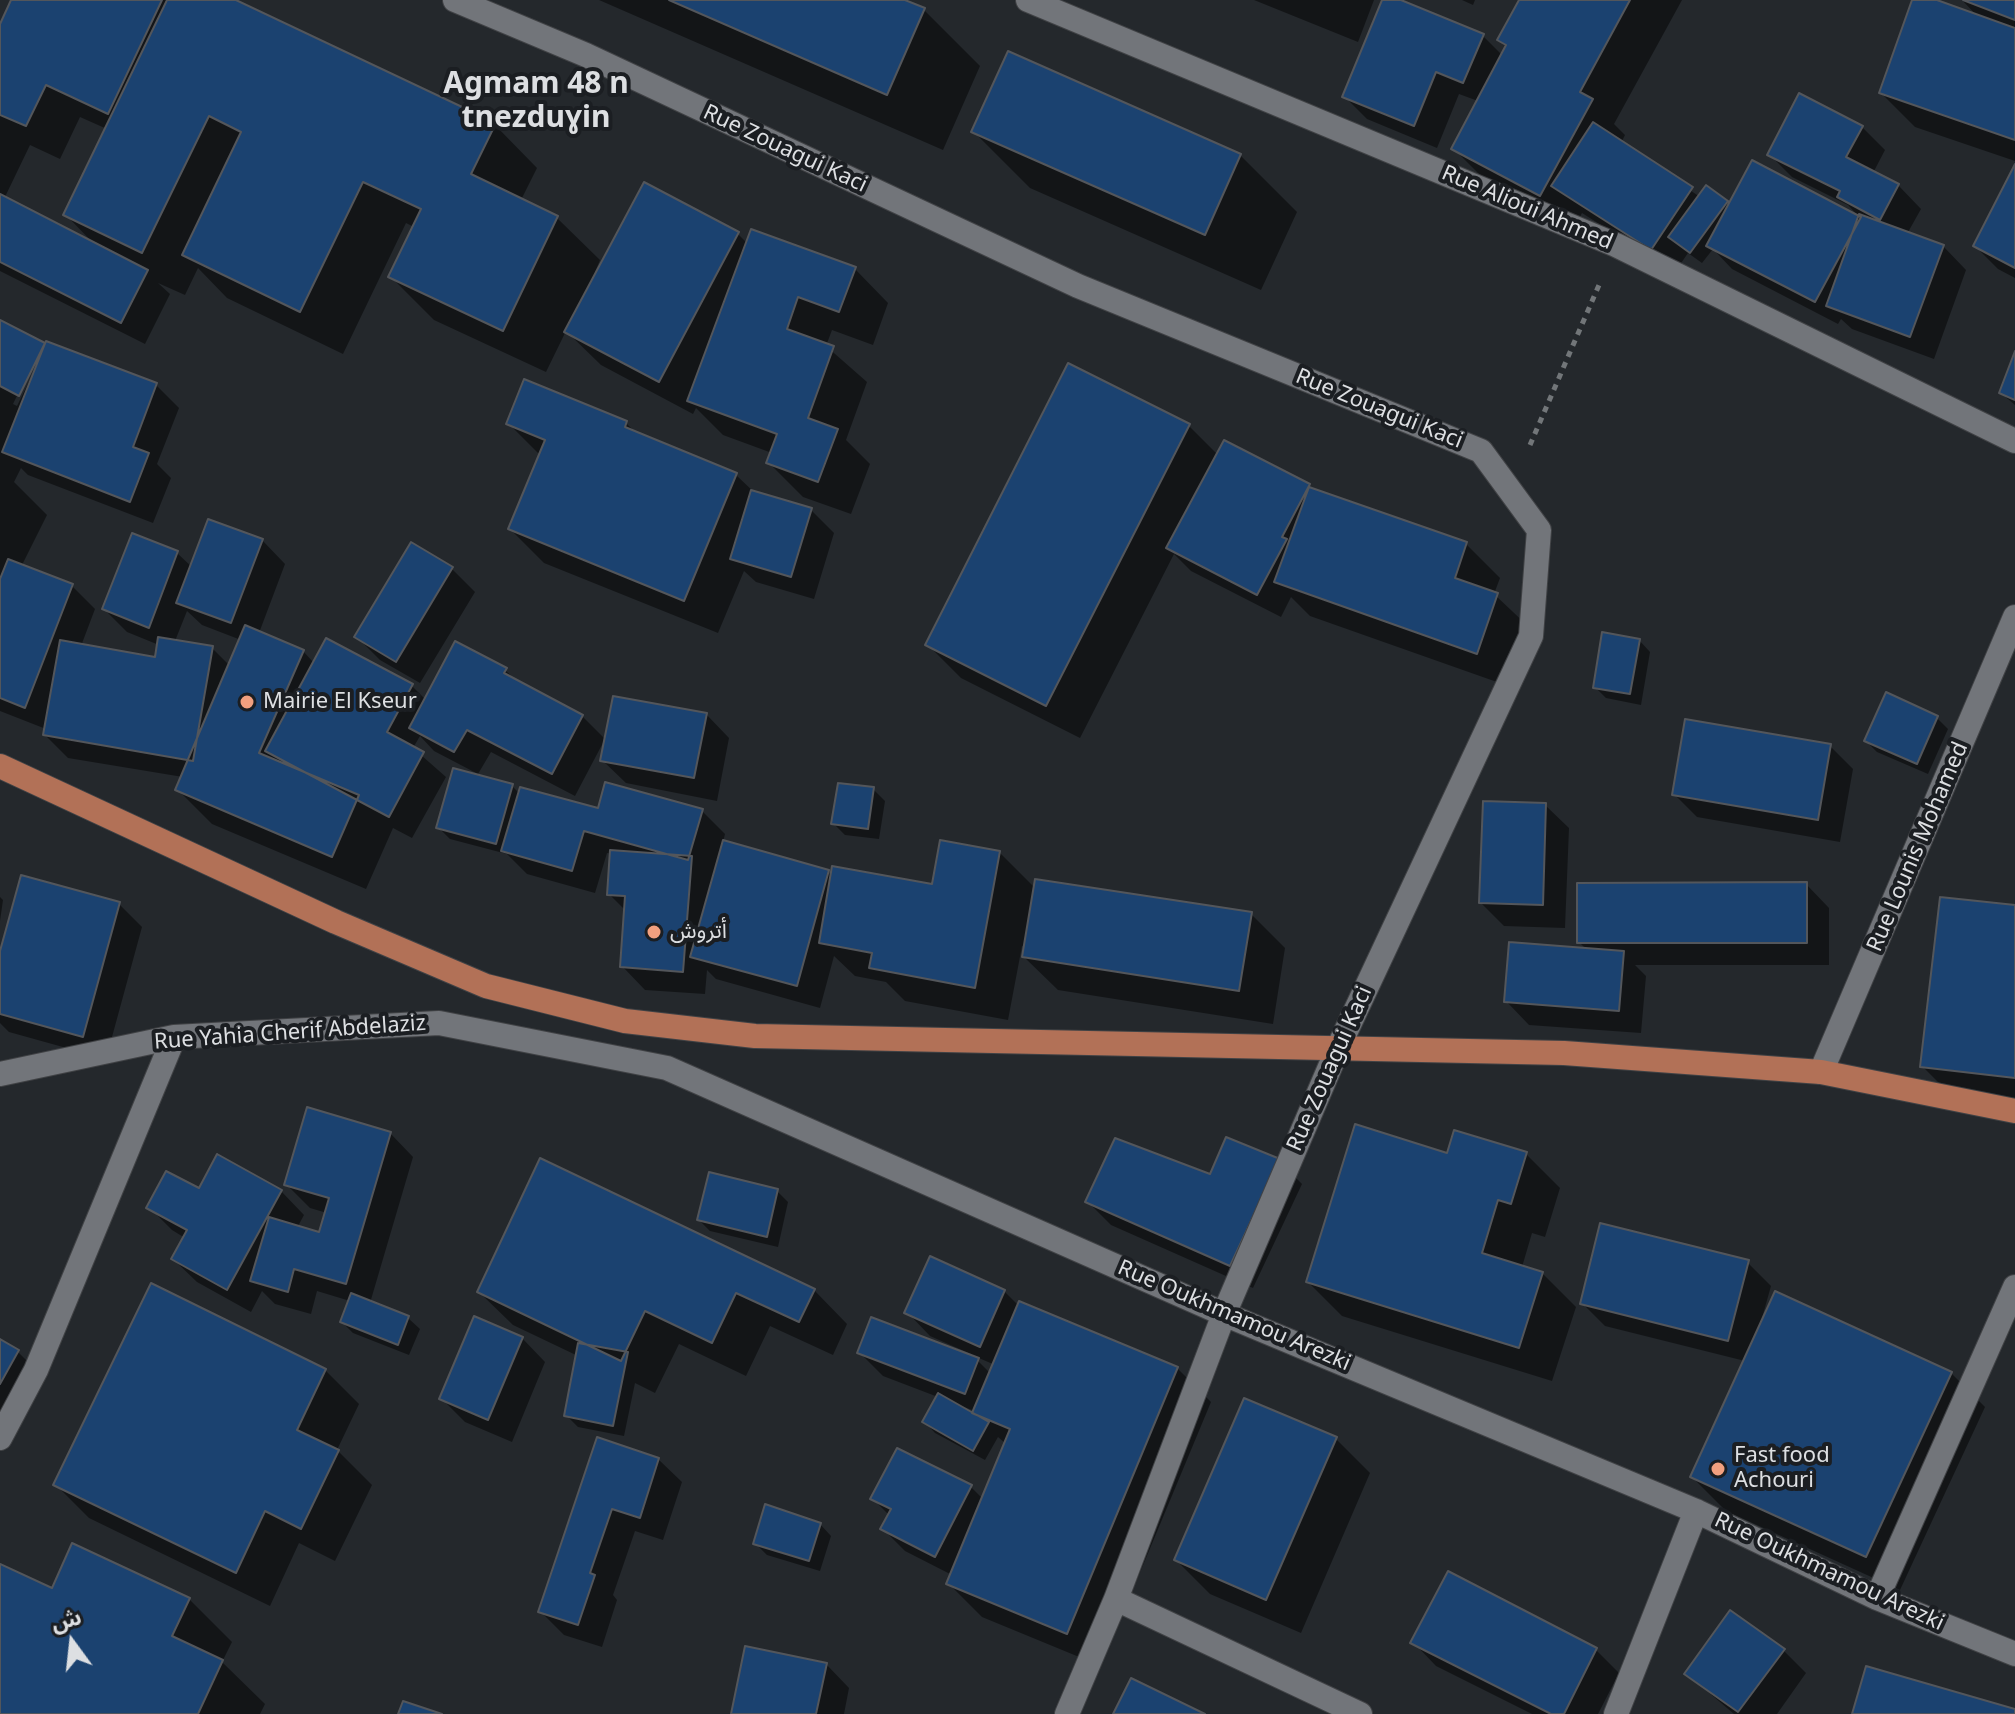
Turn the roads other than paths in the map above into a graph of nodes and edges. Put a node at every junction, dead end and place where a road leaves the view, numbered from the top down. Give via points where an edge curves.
1 (455, 0) edge
2 (1028, 0) edge
3 (1073, 9) edge
4 (2015, 441) edge
5 (2015, 620) edge
6 (0, 766) edge
7 (439, 1023) joint
8 (174, 1037) junction
9 (1339, 1046) junction
10 (1824, 1065) junction
11 (0, 1074) edge
12 (2015, 1111) edge
13 (2015, 1287) edge
14 (1224, 1314) junction
15 (0, 1438) edge
16 (1696, 1511) junction
17 (1877, 1598) junction
18 (1116, 1599) junction
19 (2015, 1654) edge
20 (1067, 1714) edge
21 (1360, 1714) edge
22 (1616, 1714) edge

1 - 9 street, Rue Zouagui Kaci via 586,55 1078,286 1481,451 1539,530 1531,636
2 - 3 street, Rue Alioui Ahmed
3 - 4 street, Rue Alioui Ahmed via 1616,245
5 - 10 street
6 - 9 main road via 486,986 625,1021 755,1036
7 - 8 street, Rue Yahia Cherif Abdelaziz
7 - 14 street, Rue Oukhmamou Arezki via 667,1068
8 - 11 street, Rue Yahia Cherif Abdelaziz
8 - 15 street via 36,1370
9 - 10 main road
9 - 14 street, Rue Zouagui Kaci
10 - 12 main road
13 - 17 street
14 - 16 street, Rue Oukhmamou Arezki
14 - 18 street, Rue Zouagui Kaci
16 - 17 street, Rue Oukhmamou Arezki
16 - 22 street
17 - 19 street, Rue Oukhmamou Arezki
18 - 20 street, Rue Zouagui Kaci
18 - 21 street

